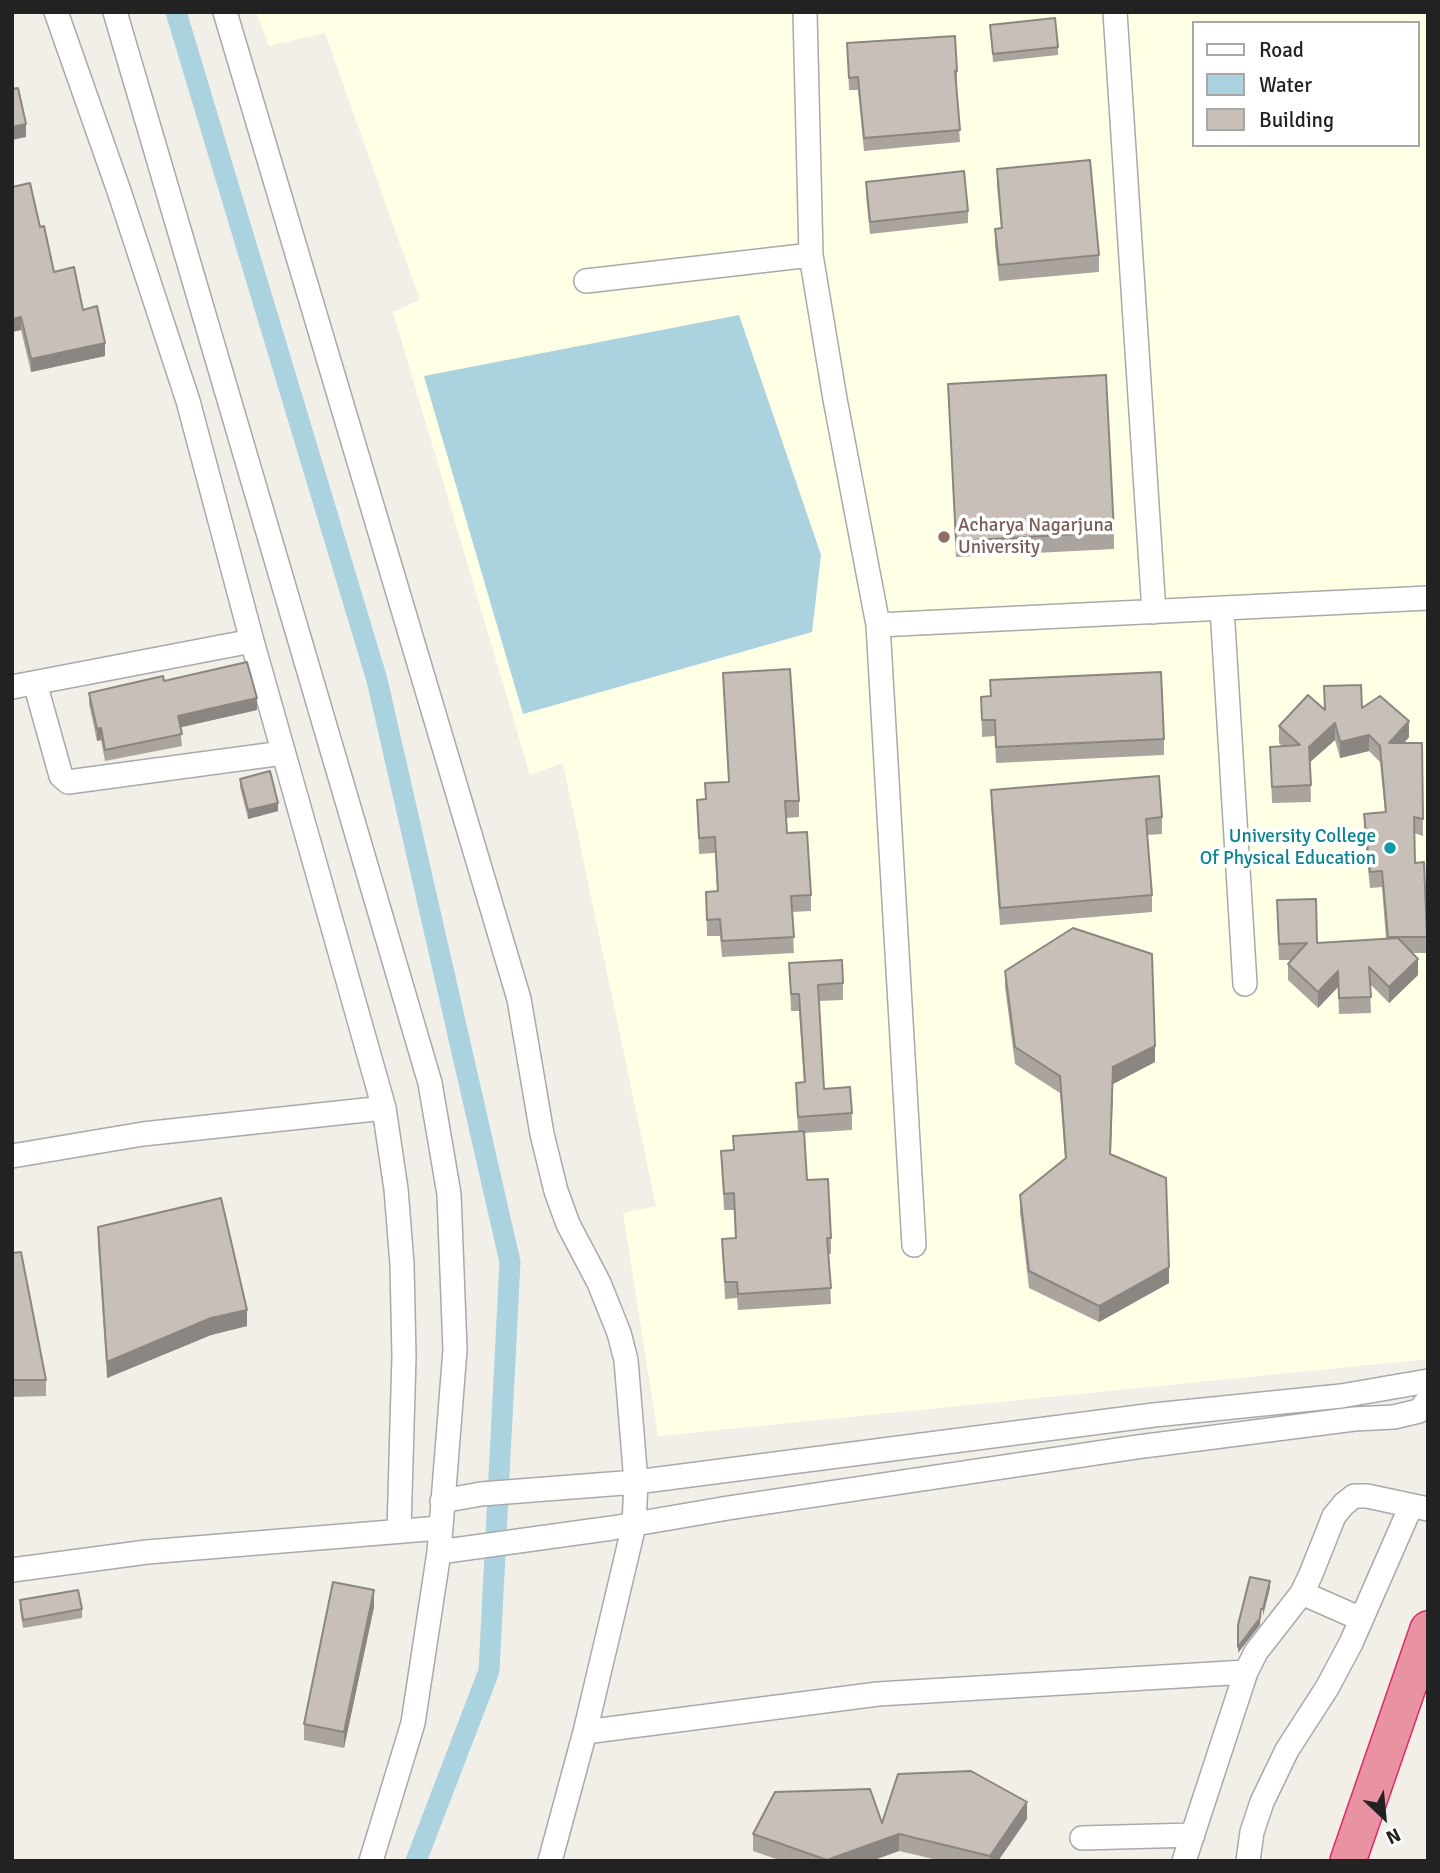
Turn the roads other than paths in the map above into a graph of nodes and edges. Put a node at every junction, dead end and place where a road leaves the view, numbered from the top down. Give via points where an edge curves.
1 (56, 12) edge
2 (115, 12) edge
3 (225, 12) edge
4 (805, 12) edge
5 (1115, 12) edge
6 (811, 256) junction
7 (586, 281) dead end
8 (1428, 598) edge
9 (1222, 608) junction
10 (1154, 611) junction
11 (878, 625) junction
12 (252, 641) junction
13 (24, 685) edge
14 (283, 753) junction
15 (1245, 984) dead end
16 (384, 1108) junction
17 (12, 1156) edge
18 (914, 1245) dead end
19 (1428, 1381) edge
20 (1428, 1400) edge
21 (625, 1483) junction
22 (442, 1501) junction
23 (1419, 1507) edge
24 (623, 1526) junction
25 (440, 1528) junction
26 (399, 1531) junction
27 (439, 1552) junction
28 (12, 1570) edge
29 (1301, 1593) junction
30 (1362, 1619) junction
31 (1428, 1629) edge
32 (1246, 1672) junction
33 (585, 1732) junction
34 (1193, 1835) junction
35 (1082, 1838) dead end
36 (371, 1861) edge
37 (550, 1861) edge
38 (1184, 1861) edge
39 (1248, 1861) edge
40 (1348, 1861) edge

1 - 12 street via 188,401
2 - 22 street via 430,1083 449,1194 454,1337
3 - 21 street via 519,999 556,1191 619,1333 626,1360
4 - 6 street
5 - 10 street
6 - 7 street
6 - 11 street
8 - 9 street
9 - 10 street
9 - 15 street
10 - 11 street
11 - 18 street
12 - 13 street
12 - 14 street
13 - 14 street via 61,776 68,782
14 - 16 street
16 - 17 street via 143,1134
16 - 26 street via 402,1264
19 - 21 street via 1340,1396 1154,1415
20 - 24 street via 1419,1411 1394,1417 1124,1449
21 - 22 street
21 - 24 street
22 - 25 street
23 - 29 street via 1354,1496 1334,1516
23 - 30 street
24 - 27 street
24 - 33 street
25 - 26 street
25 - 27 street
26 - 28 street via 147,1552
27 - 36 street via 413,1723
29 - 30 street
29 - 32 street via 1256,1651
30 - 39 street via 1262,1802
31 - 40 highway
32 - 33 street via 878,1694
32 - 34 street
33 - 37 street
34 - 35 street
34 - 38 street

